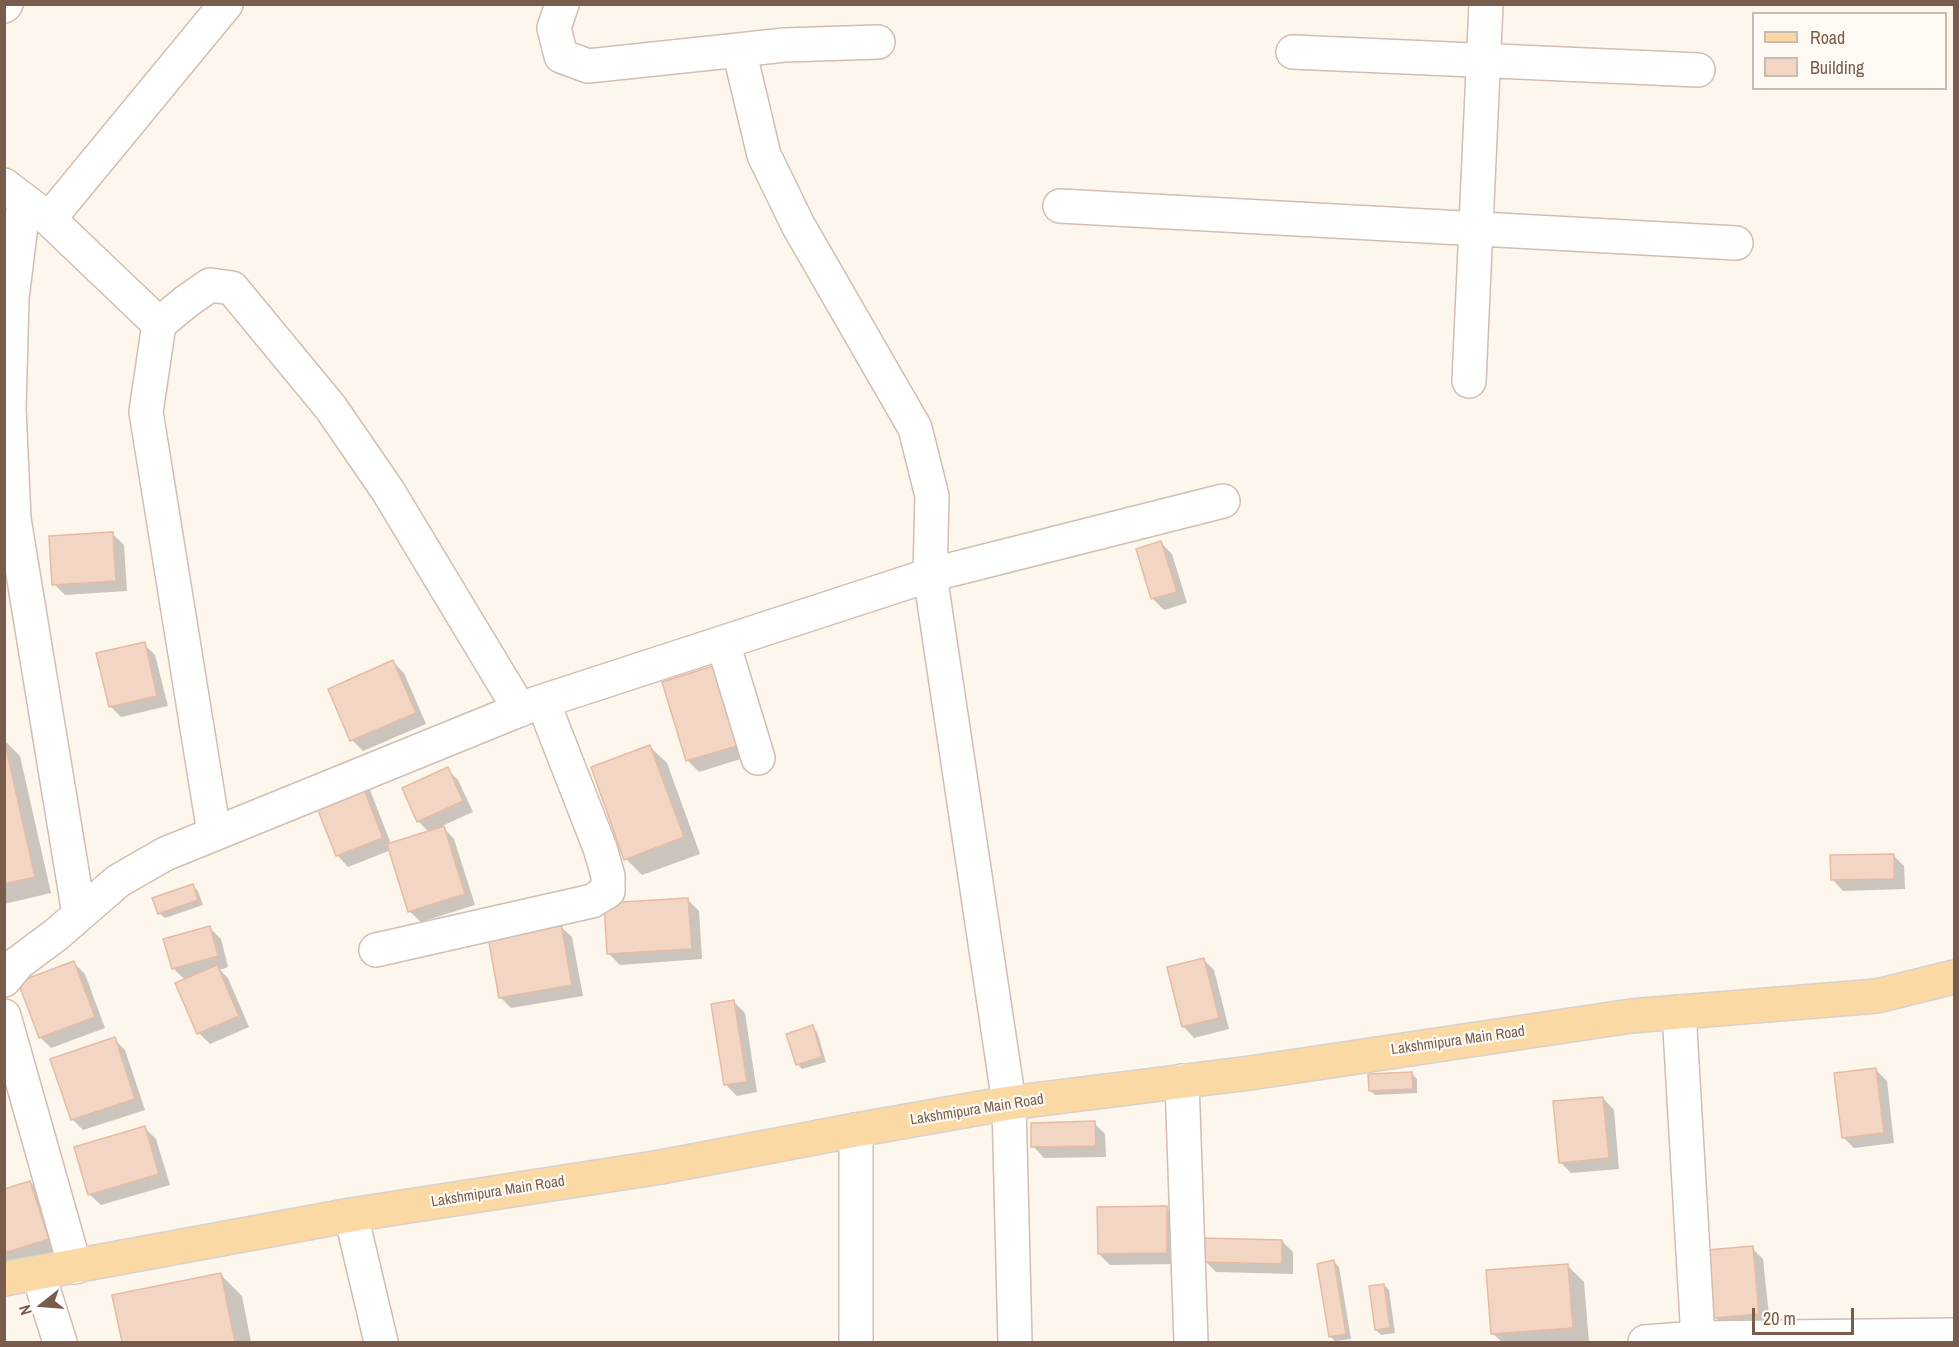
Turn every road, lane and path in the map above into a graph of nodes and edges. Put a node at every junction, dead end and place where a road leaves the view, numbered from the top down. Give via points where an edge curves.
1 (226, 4) edge
2 (562, 4) edge
3 (1486, 4) edge
4 (878, 42) dead end
5 (740, 50) junction
6 (1293, 51) dead end
7 (1484, 60) junction
8 (1698, 70) dead end
9 (26, 202) edge
10 (1060, 206) dead end
11 (1476, 228) junction
12 (1736, 243) dead end
13 (159, 324) junction
14 (1469, 381) dead end
15 (1223, 501) dead end
16 (930, 575) junction
17 (723, 643) junction
18 (531, 706) junction
19 (758, 758) dead end
20 (214, 833) junction
21 (80, 914) junction
22 (376, 950) dead end
23 (1954, 977) edge
24 (4, 980) edge
25 (1679, 1012) junction
26 (4, 1016) edge
27 (1182, 1081) junction
28 (1009, 1103) junction
29 (856, 1130) junction
30 (351, 1215) junction
31 (75, 1267) junction
32 (38, 1273) junction
33 (4, 1279) edge
34 (1954, 1335) edge
35 (1698, 1338) junction
36 (60, 1342) edge
37 (381, 1342) edge
38 (856, 1342) edge
39 (1015, 1342) edge
40 (1191, 1342) edge
41 (1645, 1342) edge

1 - 9 street
2 - 5 street via 554,28 561,56 588,66
3 - 7 street
4 - 5 street
5 - 16 street via 764,155 798,225 915,428 932,496
6 - 7 street
7 - 8 street
7 - 11 street
9 - 13 street
9 - 21 street via 12,298 9,409 14,519
10 - 11 street
11 - 12 street
11 - 14 street
13 - 18 street via 210,285 232,288 331,408
13 - 20 street via 146,412
15 - 16 street
16 - 17 street
16 - 28 street
17 - 18 street
17 - 19 street
18 - 20 street
18 - 22 street via 600,848 609,876 608,891 592,901
20 - 21 street via 118,880
21 - 24 street via 18,963
23 - 25 main road, Lakshmipura Main Road via 1877,996
25 - 27 main road, Lakshmipura Main Road
25 - 35 street
26 - 31 street
27 - 28 main road, Lakshmipura Main Road
27 - 40 street
28 - 29 main road, Lakshmipura Main Road
28 - 39 street
29 - 30 main road, Lakshmipura Main Road via 661,1167
29 - 38 street
30 - 31 main road, Lakshmipura Main Road
30 - 37 street
31 - 32 main road, Lakshmipura Main Road
32 - 33 main road, Lakshmipura Main Road
32 - 36 street
34 - 35 street
35 - 41 street

